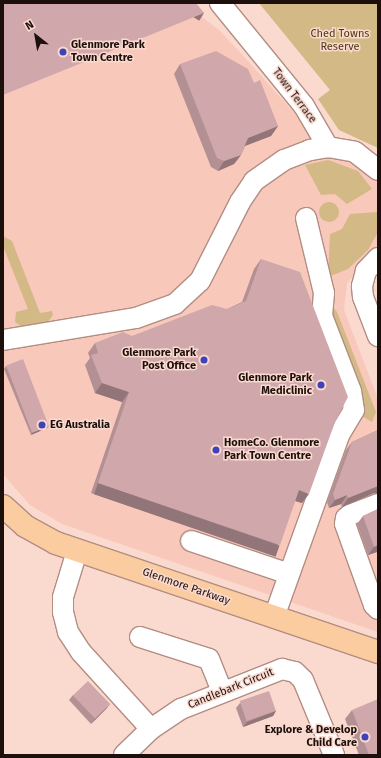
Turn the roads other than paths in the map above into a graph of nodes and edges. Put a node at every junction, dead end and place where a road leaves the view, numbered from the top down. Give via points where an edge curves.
1 (220, 3) edge
2 (328, 147) junction
3 (378, 170) edge
4 (306, 218) dead end
5 (378, 258) edge
6 (378, 336) edge
7 (3, 340) edge
8 (378, 504) edge
9 (3, 506) edge
10 (191, 541) dead end
11 (77, 551) junction
12 (289, 574) junction
13 (372, 585) edge
14 (378, 609) edge
15 (274, 617) junction
16 (140, 637) dead end
17 (378, 652) edge
18 (222, 691) junction
19 (151, 729) junction
20 (124, 755) edge
21 (334, 755) edge

1 - 2 street, Town Terrace via 304,106
2 - 3 street via 355,152
2 - 7 street via 310,150 284,160 254,181 240,202 200,281 175,304 136,318
4 - 12 street via 324,293 322,316 353,396 354,410 350,421 339,435
5 - 6 street via 366,271 362,286 363,297
8 - 13 street via 346,518 345,524
9 - 11 main road, Glenmore Parkway via 37,533
10 - 12 street
11 - 15 main road, Glenmore Parkway
11 - 19 street via 63,598 63,612 68,632 80,652
12 - 15 street
13 - 14 street via 374,605
15 - 17 main road, Glenmore Parkway
16 - 18 street via 209,659
18 - 19 street, Candlebark Circuit via 181,709
18 - 21 street, Candlebark Circuit via 282,669 295,672 308,688
19 - 20 street, Candlebark Circuit

